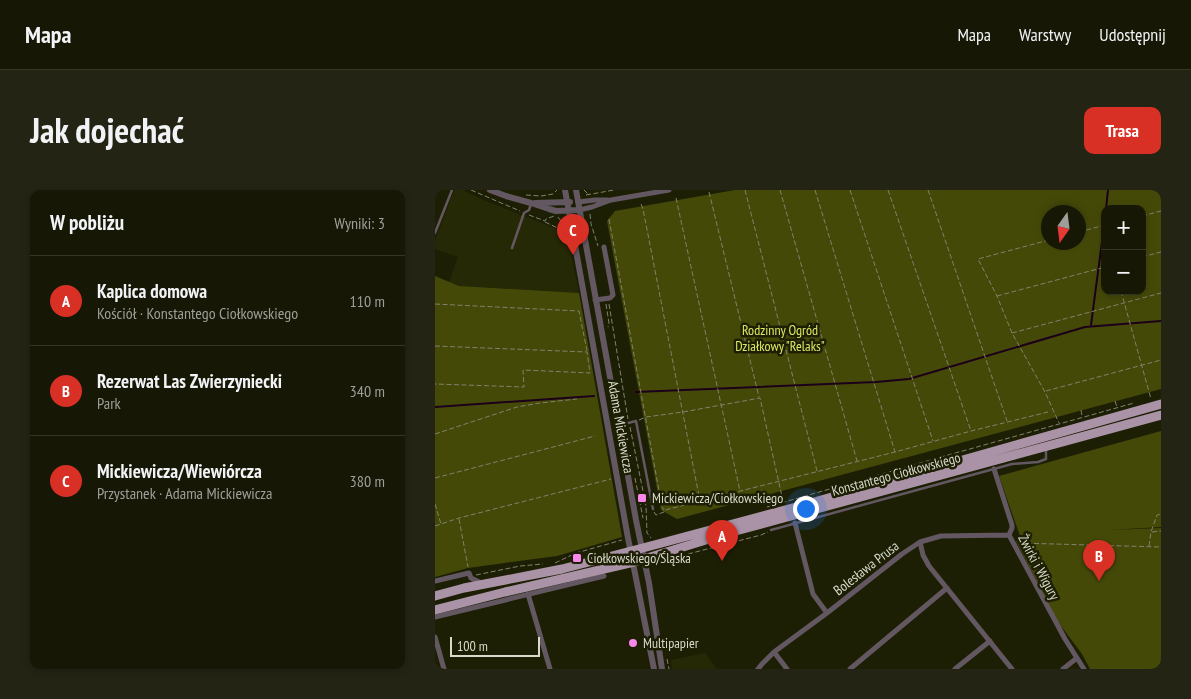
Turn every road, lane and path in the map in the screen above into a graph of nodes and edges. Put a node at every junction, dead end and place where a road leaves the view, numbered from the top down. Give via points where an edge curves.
1 (452, 190) edge
2 (471, 190) edge
3 (490, 190) edge
4 (557, 190) edge
5 (565, 190) edge
6 (576, 190) edge
7 (582, 190) edge
8 (614, 190) edge
9 (669, 190) edge
10 (745, 190) edge
11 (780, 190) edge
12 (815, 190) edge
13 (850, 190) edge
14 (888, 190) edge
15 (928, 190) edge
16 (709, 192) dead end
17 (521, 194) dead end
18 (586, 198) junction
19 (676, 198) dead end
20 (611, 200) junction
21 (567, 202) junction
22 (578, 202) junction
23 (531, 203) junction
24 (641, 204) dead end
25 (589, 208) junction
26 (579, 210) junction
27 (569, 211) junction
28 (1161, 211) edge
29 (525, 213) junction
30 (1146, 215) edge
31 (557, 216) dead end
32 (609, 219) dead end
33 (545, 222) junction
34 (1101, 227) edge
35 (1086, 230) edge
36 (583, 231) junction
37 (435, 233) edge
38 (571, 233) junction
39 (1041, 242) edge
40 (601, 247) joint
41 (512, 248) dead end
42 (1161, 252) edge
43 (1146, 256) edge
44 (1101, 268) edge
45 (1161, 293) edge
46 (1122, 295) edge
47 (997, 296) junction
48 (608, 298) junction
49 (595, 300) junction
50 (1124, 303) junction
51 (435, 304) edge
52 (1012, 333) junction
53 (435, 346) edge
54 (587, 352) junction
55 (1161, 360) edge
56 (1141, 365) junction
57 (435, 384) edge
58 (1045, 392) junction
59 (759, 398) junction
60 (577, 399) dead end
61 (1115, 401) dead end
62 (1159, 401) edge
63 (1134, 403) dead end
64 (721, 405) junction
65 (1117, 409) junction
66 (1081, 410) dead end
67 (683, 412) junction
68 (1048, 412) dead end
69 (1161, 415) edge
70 (646, 417) junction
71 (1083, 418) junction
72 (636, 421) junction
73 (629, 422) junction
74 (1007, 422) junction
75 (619, 425) junction
76 (1060, 425) junction
77 (971, 431) junction
78 (435, 434) edge
79 (595, 436) dead end
80 (934, 442) junction
81 (1045, 447) junction
82 (895, 452) junction
83 (857, 461) junction
84 (994, 469) junction
85 (817, 472) junction
86 (435, 478) edge
87 (612, 479) dead end
88 (778, 482) junction
89 (740, 492) junction
90 (782, 496) junction
91 (700, 502) junction
92 (783, 502) junction
93 (435, 504) edge
94 (771, 505) junction
95 (766, 507) dead end
96 (653, 510) joint
97 (665, 510) junction
98 (1161, 514) edge
99 (459, 518) junction
100 (636, 520) junction
101 (626, 522) junction
102 (795, 523) junction
103 (441, 525) junction
104 (435, 526) edge
105 (771, 530) joint
106 (1161, 531) edge
107 (1151, 532) junction
108 (648, 535) junction
109 (1009, 535) junction
110 (645, 536) dead end
111 (653, 540) dead end
112 (669, 541) junction
113 (920, 542) junction
114 (1013, 543) junction
115 (621, 545) dead end
116 (1149, 547) junction
117 (1161, 547) edge
118 (642, 548) junction
119 (631, 551) junction
120 (671, 551) junction
121 (683, 555) dead end
122 (602, 558) junction
123 (644, 559) junction
124 (634, 562) junction
125 (552, 563) dead end
126 (548, 564) dead end
127 (605, 572) junction
128 (469, 573) junction
129 (593, 575) junction
130 (504, 580) junction
131 (435, 581) edge
132 (649, 583) junction
133 (484, 584) junction
134 (638, 586) junction
135 (947, 588) junction
136 (505, 592) junction
137 (529, 594) junction
138 (435, 596) edge
139 (435, 610) edge
140 (827, 613) junction
141 (435, 617) edge
142 (435, 637) edge
143 (990, 641) junction
144 (774, 652) junction
145 (1077, 658) junction
146 (444, 669) edge
147 (550, 669) edge
148 (654, 669) edge
149 (662, 669) edge
150 (758, 669) edge
151 (787, 669) edge
152 (850, 669) edge
153 (955, 669) edge
154 (1012, 669) edge
155 (1063, 669) edge
156 (1084, 669) edge

1 - 37 lane
2 - 29 path
3 - 23 street
4 - 17 path via 541,196
5 - 21 street, Adama Mickiewicza
6 - 22 street, Adama Mickiewicza
7 - 18 path
8 - 18 path
9 - 20 street
10 - 85 path
11 - 83 path
12 - 82 path
13 - 80 path
14 - 77 path
15 - 74 path
16 - 59 path
18 - 20 street
18 - 22 street
19 - 64 path
20 - 25 street
21 - 22 street
21 - 23 street
21 - 27 street, Adama Mickiewicza
22 - 26 street, Adama Mickiewicza
23 - 27 street
23 - 29 lane
24 - 67 path
25 - 26 street
25 - 40 path via 591,224
26 - 27 street
26 - 36 street, Adama Mickiewicza
27 - 38 street, Adama Mickiewicza
28 - 30 path
29 - 33 path
29 - 41 lane
31 - 33 path via 546,218
32 - 70 path
33 - 38 path
34 - 35 path
36 - 38 street
36 - 49 street, Adama Mickiewicza
38 - 101 street, Adama Mickiewicza
39 - 47 path via 978,259
40 - 48 street via 613,295
42 - 43 path
44 - 47 path
45 - 50 path
46 - 50 path
47 - 52 path
48 - 49 street
48 - 73 path
49 - 75 street, Adama Mickiewicza
50 - 52 path
50 - 56 path
51 - 54 path via 579,311
52 - 58 path
53 - 54 path
54 - 57 path via 590,373 523,370 524,387
55 - 56 path
56 - 58 path
56 - 62 path via 1151,400
58 - 76 path
59 - 64 path
59 - 88 path
60 - 78 path via 540,402
61 - 65 path
62 - 112 main road, Konstantego Ciołkowskiego
63 - 65 path
64 - 67 path
64 - 89 path
65 - 71 path
66 - 71 path
67 - 70 path
67 - 91 path
68 - 74 path
69 - 81 main road, Konstantego Ciołkowskiego
70 - 72 path
70 - 97 path
71 - 76 path
72 - 73 lane
72 - 96 lane
73 - 75 lane
73 - 108 path via 646,506
74 - 77 path
75 - 100 street, Adama Mickiewicza
76 - 92 path
77 - 80 path
79 - 86 path
80 - 82 path
81 - 84 lane via 1046,459 1042,461
81 - 120 main road, Konstantego Ciołkowskiego
82 - 83 path
83 - 85 path
84 - 102 lane
84 - 109 street, Żwirki i Wigury via 1012,525
85 - 88 path
87 - 99 path
88 - 89 path
88 - 90 path
89 - 91 path
90 - 92 path
90 - 94 path
91 - 97 path
92 - 94 path
93 - 103 path
94 - 95 path
96 - 97 path via 656,515
98 - 107 path via 1157,515
99 - 103 path
99 - 128 path
100 - 101 street via 631,524
100 - 118 street, Adama Mickiewicza
101 - 119 street, Adama Mickiewicza
102 - 105 lane
102 - 140 street via 813,594
103 - 104 path
105 - 121 path
106 - 107 path
107 - 116 path
108 - 110 path
108 - 111 path
109 - 113 street, Bolesława Prusa via 941,536
109 - 114 street, Żwirki i Wigury
112 - 118 main road, Konstantego Ciołkowskiego
112 - 120 main road via 666,547
113 - 135 street via 929,566
113 - 140 street, Bolesława Prusa
114 - 116 path
114 - 145 street, Żwirki i Wigury
115 - 125 path via 624,539
116 - 117 path
118 - 119 main road, Konstantego Ciołkowskiego
118 - 123 street, Adama Mickiewicza
119 - 122 main road, Konstantego Ciołkowskiego
119 - 124 street, Adama Mickiewicza
120 - 123 main road, Konstantego Ciołkowskiego
122 - 127 main road via 608,562
122 - 130 main road, Konstantego Ciołkowskiego
123 - 124 main road, Konstantego Ciołkowskiego
123 - 132 street, Adama Mickiewicza
124 - 127 main road, Konstantego Ciołkowskiego
124 - 134 street, Adama Mickiewicza
126 - 128 path via 475,575
127 - 129 main road, Konstantego Ciołkowskiego
128 - 131 street
128 - 133 street
129 - 136 main road, Konstantego Ciołkowskiego
129 - 137 street, Konstantego Ciołkowskiego
130 - 133 main road, Konstantego Ciołkowskiego
130 - 136 main road via 509,585
132 - 134 street via 642,581
132 - 149 street, Adama Mickiewicza
133 - 138 main road, Konstantego Ciołkowskiego
134 - 148 street, Adama Mickiewicza
135 - 143 street
135 - 152 street
136 - 139 main road, Konstantego Ciołkowskiego
137 - 141 street, Konstantego Ciołkowskiego
137 - 147 street
140 - 144 street, Bolesława Prusa
142 - 146 street
143 - 153 street
143 - 154 street
144 - 150 street, Bolesława Prusa
144 - 151 street
145 - 155 street
145 - 156 street, Żwirki i Wigury

